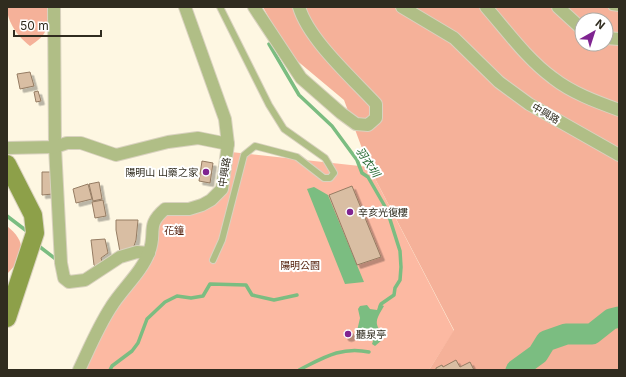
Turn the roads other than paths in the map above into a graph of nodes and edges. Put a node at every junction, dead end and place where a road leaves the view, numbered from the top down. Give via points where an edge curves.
1 (54, 7) edge
2 (185, 7) edge
3 (220, 7) edge
4 (254, 7) edge
5 (299, 7) edge
6 (402, 7) edge
7 (486, 7) edge
8 (558, 7) edge
9 (612, 7) edge
10 (619, 8) edge
11 (574, 22) edge
12 (619, 110) edge
13 (228, 144) junction
14 (55, 147) junction
15 (7, 148) edge
16 (619, 155) edge
17 (7, 164) edge
18 (149, 253) junction
19 (213, 260) dead end
20 (7, 318) edge
21 (79, 370) edge

1 - 14 street
2 - 13 street, 中興路 via 225,119
3 - 19 lane via 269,106 284,129 325,158 334,173 330,178 324,178 297,157 255,146 244,155 222,240
4 - 5 street via 301,78 356,124 368,125 376,118 376,104 316,38 302,18
6 - 16 street, 中興路 via 454,38 499,82 529,104
7 - 12 street via 537,65 554,80
8 - 11 street
9 - 10 lane
13 - 14 street via 198,138 168,142 116,155 81,143 67,143
13 - 18 street, 中興路 via 222,189 202,205 189,209 165,209 158,215 152,224
14 - 15 street
14 - 18 street via 64,278 70,282 85,280 120,257 137,252
17 - 20 street via 33,215 35,233
18 - 21 street, 中興路 via 111,306

